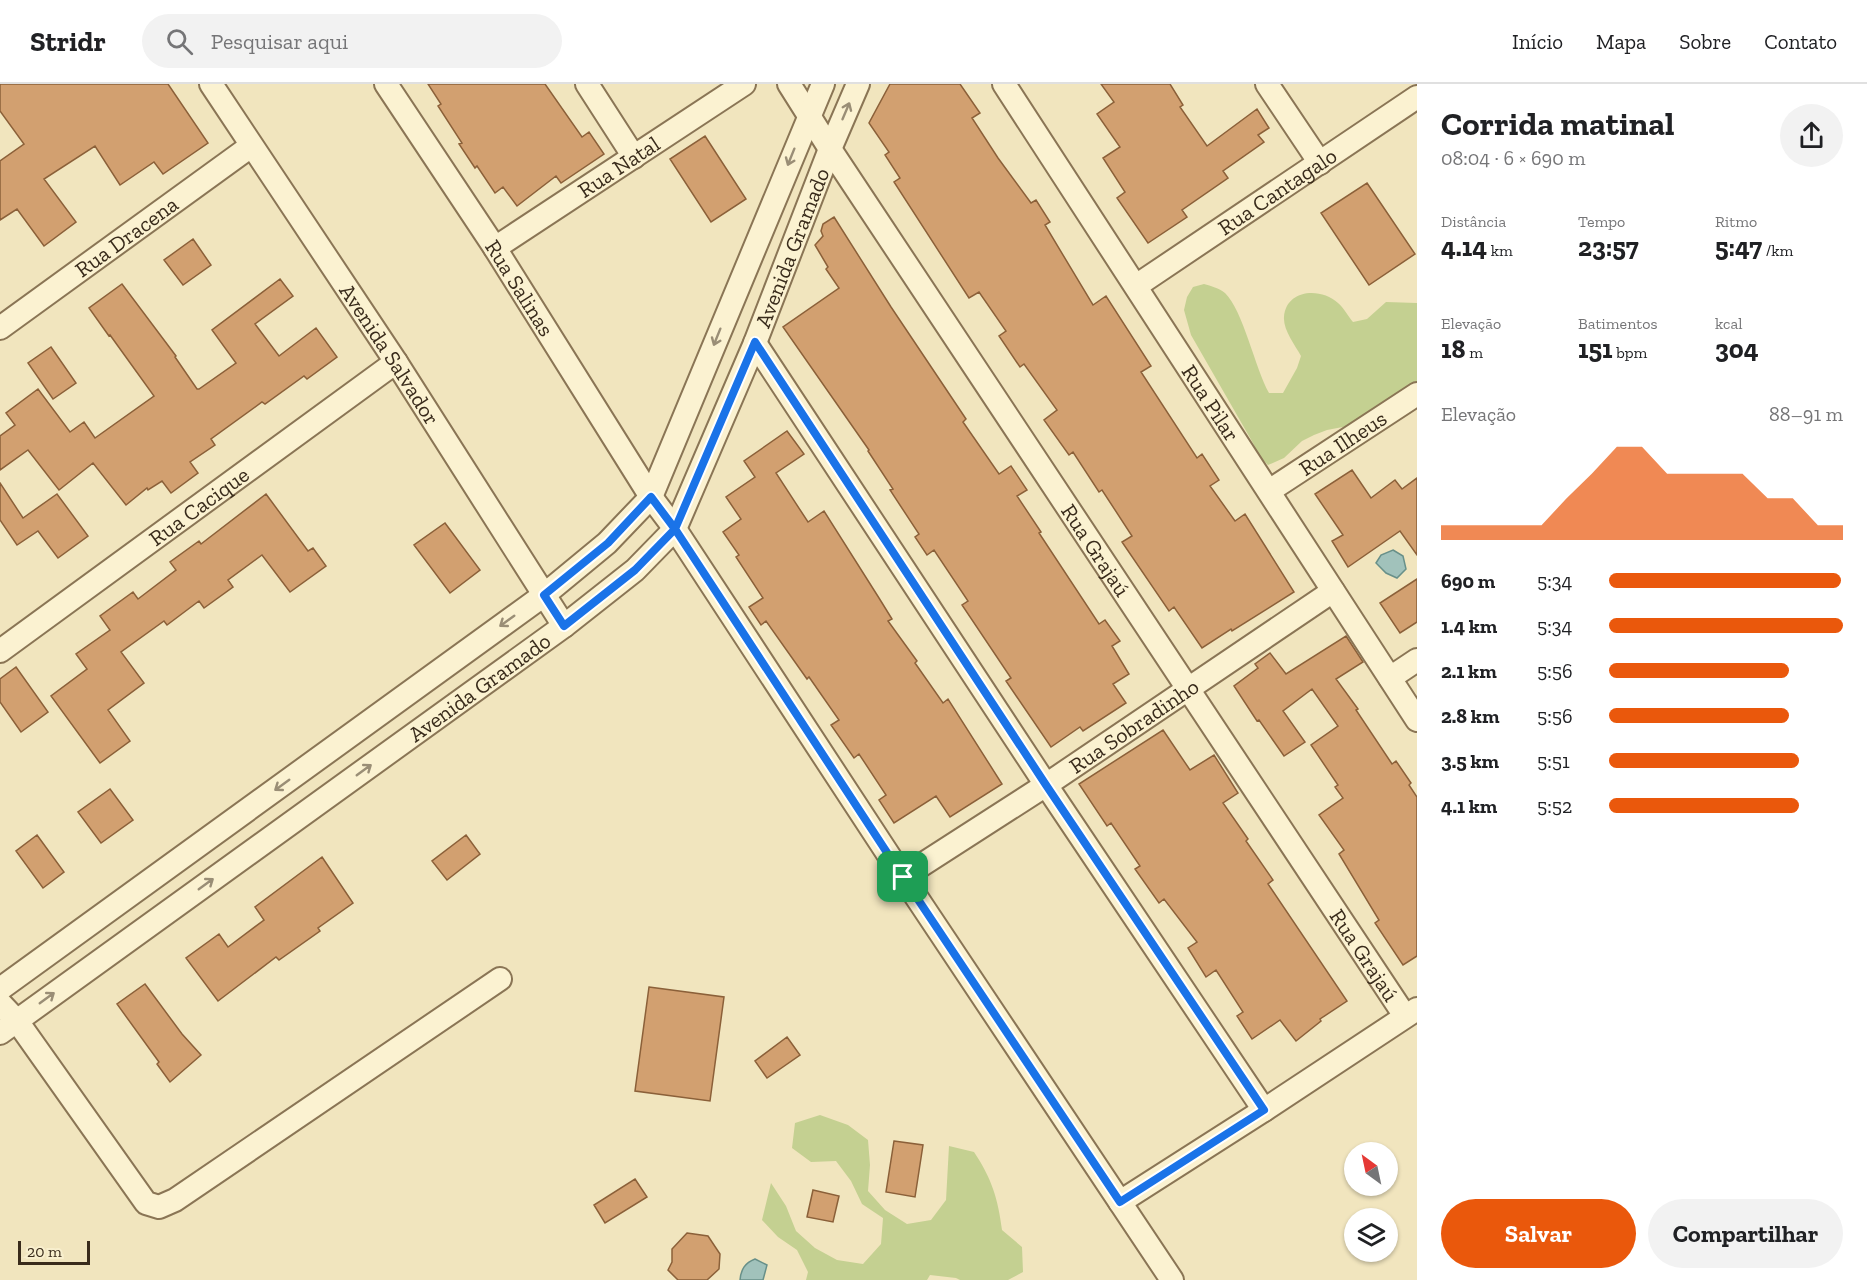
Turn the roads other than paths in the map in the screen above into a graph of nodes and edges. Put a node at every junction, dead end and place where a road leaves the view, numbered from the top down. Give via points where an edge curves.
1 (211, 84) edge
2 (386, 84) edge
3 (587, 84) edge
4 (744, 84) edge
5 (789, 84) edge
6 (823, 84) edge
7 (858, 84) edge
8 (1004, 84) edge
9 (1267, 84) edge
10 (1417, 97) edge
11 (809, 114) junction
12 (251, 146) junction
13 (830, 149) junction
14 (634, 156) junction
15 (1320, 163) junction
16 (495, 248) junction
17 (1136, 286) junction
18 (0, 328) edge
19 (755, 342) junction
20 (396, 362) junction
21 (1417, 394) edge
22 (1269, 491) junction
23 (651, 497) junction
24 (675, 529) junction
25 (1333, 591) junction
26 (544, 595) junction
27 (564, 626) junction
28 (0, 651) edge
29 (1417, 660) edge
30 (1390, 678) junction
31 (1189, 689) junction
32 (1417, 720) edge
33 (1046, 785) junction
34 (903, 877) junction
35 (500, 979) dead end
36 (0, 989) edge
37 (0, 1003) edge
38 (1411, 1013) edge
39 (8, 1027) edge
40 (1264, 1110) junction
41 (1120, 1202) junction
42 (1172, 1280) edge

1 - 12 street, Avenida Salvador
2 - 16 street, Rua Salinas
3 - 14 street
4 - 14 street, Rua Natal
5 - 11 street, Rua Grajaú
6 - 11 street, Avenida Gramado
13 -> 7 street, Avenida Gramado
8 - 17 street, Rua Pilar
9 - 15 street
10 - 15 street, Rua Cantagalo
11 - 13 street, Rua Grajaú
11 -> 23 street, Avenida Gramado
12 - 18 street, Rua Dracena
12 - 20 street, Avenida Salvador
13 - 19 street, Avenida Gramado
13 - 31 street, Rua Grajaú
14 - 16 street, Rua Natal
15 - 17 street, Rua Cantagalo
16 - 23 street, Rua Salinas
17 - 22 street, Rua Pilar
19 - 24 street, Avenida Gramado
19 - 33 street
20 - 26 street, Avenida Salvador
20 - 28 street, Rua Cacique
21 - 22 street, Rua Ilheus
22 - 25 street, Rua Pilar
23 - 24 street, Rua Salinas
23 - 26 street, Avenida Gramado via 608,543
24 - 27 street, Avenida Gramado via 635,570
24 - 34 street
25 - 30 street, Rua Pilar
25 - 31 street, Rua Sobradinho
26 - 27 street, Avenida Salvador
26 -> 36 street, Avenida Gramado
39 -> 27 street, Avenida Gramado
29 - 30 street
30 - 32 street, Rua Pilar
31 - 33 street, Rua Sobradinho
31 - 38 street, Rua Grajaú
33 - 34 street, Rua Sobradinho
33 - 40 street
34 - 41 street
35 - 39 street via 159,1207 146,1203
37 - 39 street
38 - 40 street
40 - 41 street
41 - 42 street

